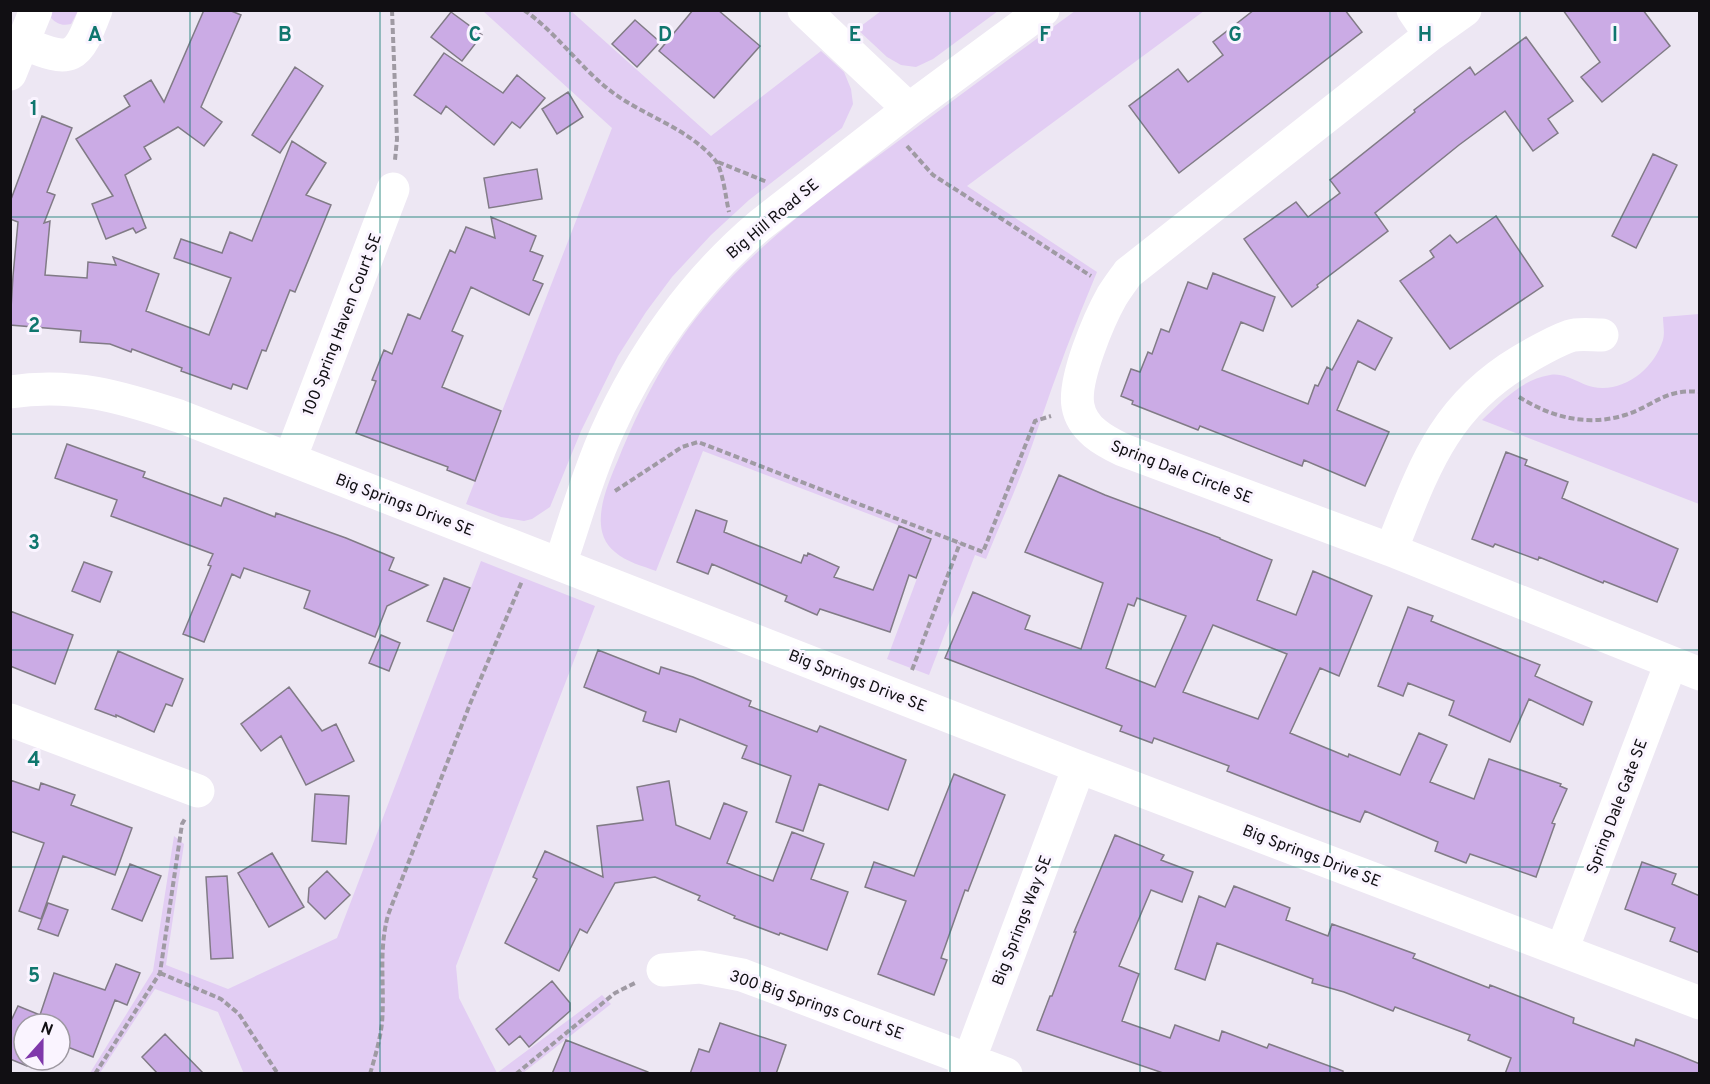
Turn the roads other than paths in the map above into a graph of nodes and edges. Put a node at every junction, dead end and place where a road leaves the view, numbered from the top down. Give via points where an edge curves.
1 (36, 10) edge
2 (96, 10) edge
3 (804, 10) edge
4 (1043, 10) edge
5 (1465, 10) edge
6 (1421, 23) edge
7 (23, 43) junction
8 (10, 74) edge
9 (898, 118) junction
10 (393, 189) road end
11 (1602, 335) dead end
12 (10, 392) edge
13 (290, 459) junction
14 (1391, 550) junction
15 (561, 564) junction
16 (1685, 668) edge
17 (10, 720) edge
18 (1079, 766) junction
19 (198, 791) road end
20 (1562, 950) junction
21 (663, 969) road end
22 (1700, 1003) edge
23 (966, 1066) edge
24 (1006, 1074) edge

1 - 7 street
2 - 7 street via 85,41 72,53 51,54
3 - 9 street
4 - 9 street, Big Hill Road SE
5 - 6 street
6 - 14 street, Spring Dale Circle SE via 1128,273 1096,330 1077,387 1078,408 1087,426 1100,439
7 - 8 street
9 - 15 street, Big Hill Road SE via 736,245 695,290 642,365 606,434
10 - 13 street, 100 Spring Haven Court SE
11 - 14 street via 1571,336 1530,356 1495,377 1453,419 1431,455
12 - 13 street, Big Springs Drive SE via 75,389 119,397
13 - 15 street, Big Springs Drive SE
14 - 16 street, Spring Dale Circle SE
15 - 18 street, Big Springs Drive SE
16 - 20 street, Spring Dale Gate SE
17 - 19 street
18 - 20 street, Big Springs Drive SE
18 - 23 street, Big Springs Way SE
20 - 22 street, Big Springs Drive SE
21 - 23 street, 300 Big Springs Court SE via 700,967 742,975
23 - 24 street, 300 Big Springs Court SE

